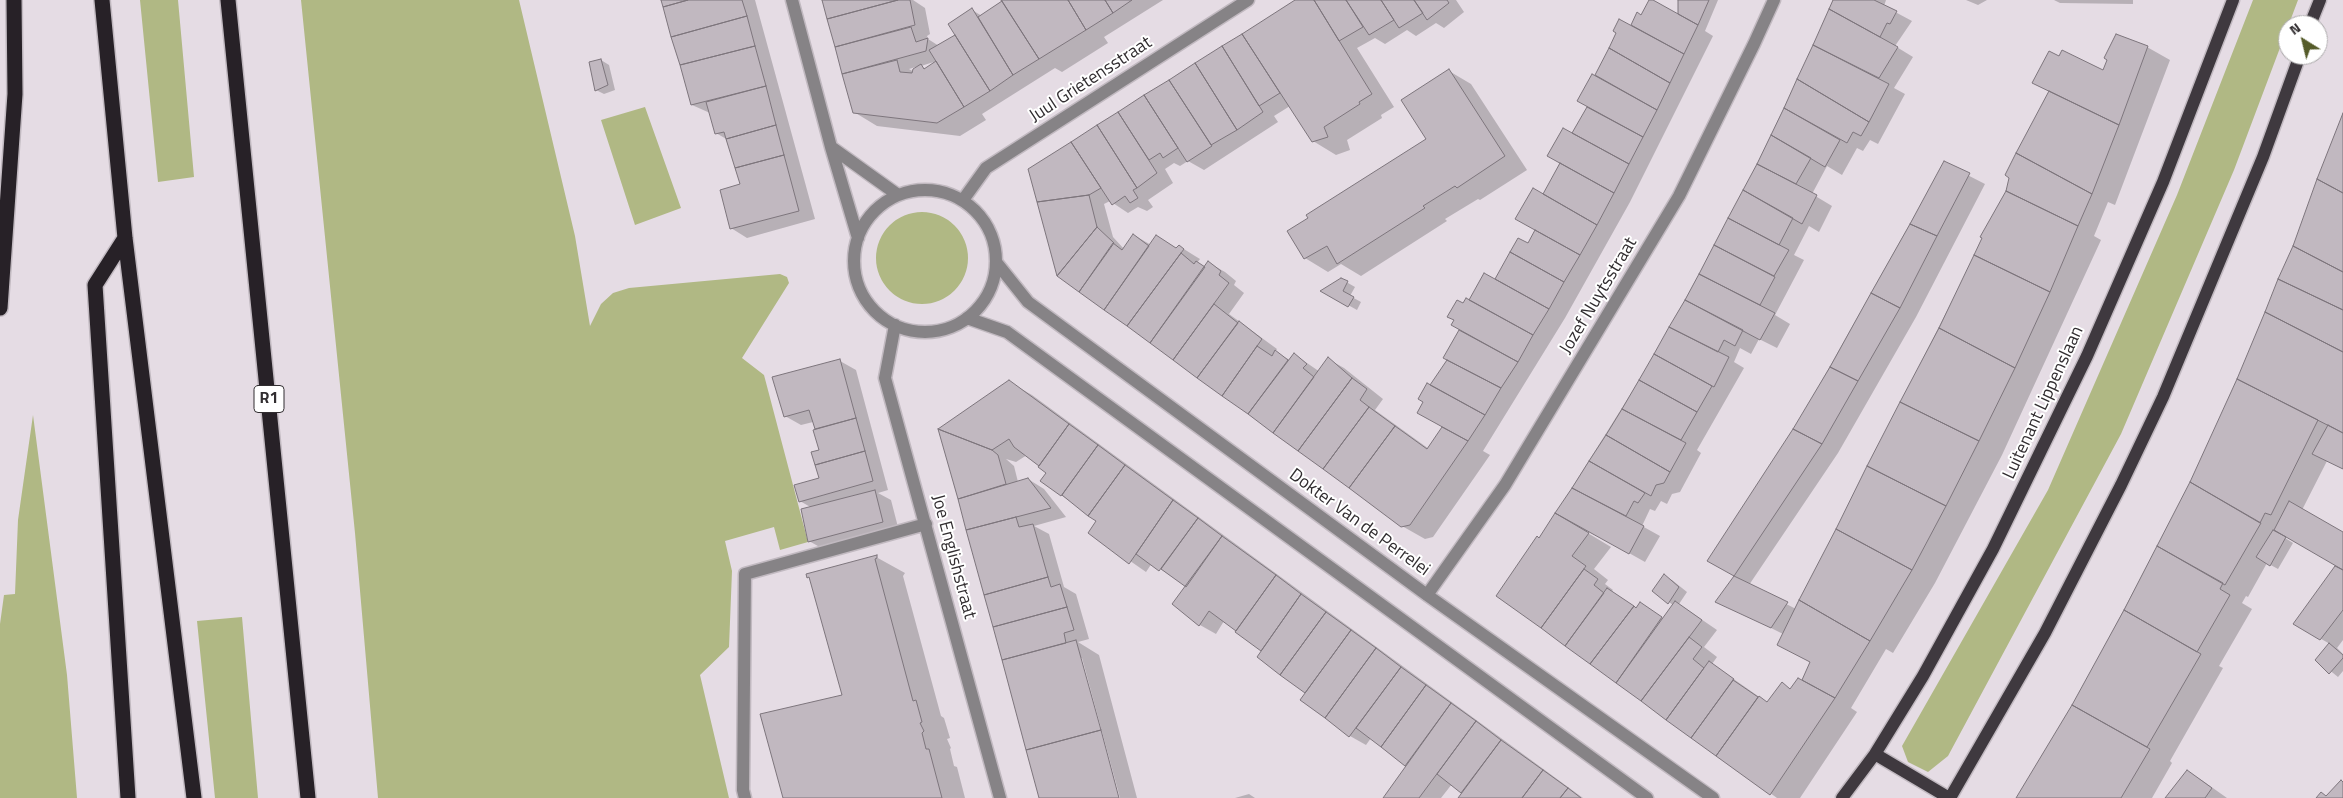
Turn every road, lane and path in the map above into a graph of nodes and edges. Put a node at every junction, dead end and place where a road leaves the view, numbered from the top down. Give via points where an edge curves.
1 (14, 0) edge
2 (102, 0) edge
3 (228, 0) edge
4 (792, 0) edge
5 (1248, 0) edge
6 (1774, 0) edge
7 (2233, 0) edge
8 (2320, 0) edge
9 (2314, 15) edge
10 (2296, 65) edge
11 (831, 147) junction
12 (898, 195) junction
13 (963, 200) junction
14 (125, 238) junction
15 (858, 238) junction
16 (996, 262) junction
17 (0, 308) edge
18 (967, 318) junction
19 (895, 325) junction
20 (926, 524) junction
21 (1427, 595) junction
22 (1875, 754) junction
23 (128, 798) edge
24 (194, 798) edge
25 (308, 798) edge
26 (745, 798) edge
27 (1000, 798) edge
28 (1647, 798) edge
29 (1713, 798) edge
30 (1842, 798) edge
31 (1950, 798) edge

1 - 17 highway via 15,94
2 - 14 highway
3 - 25 highway, R1
4 - 11 street
5 - 13 street, Juul Grietensstraat via 986,168
6 - 21 street, Jozef Nuytsstraat via 1679,196 1505,485
7 - 22 main road, Luitenant Lippenslaan via 2163,182 2086,356 1993,549 1923,676
8 - 9 main road
10 - 31 main road via 2264,157 2159,406 2045,634
11 - 12 street
11 - 15 street
12 - 13 street, Dokter Van de Perrelei via 920,190 942,192
12 - 15 street, Dokter Van de Perrelei via 880,205
13 - 16 street, Dokter Van de Perrelei via 988,227
14 - 23 highway via 95,285
14 - 24 highway
15 - 19 street, Dokter Van de Perrelei via 854,258 861,292 878,314
16 - 18 street, Dokter Van de Perrelei via 989,290
16 - 21 street, Dokter Van de Perrelei via 1028,302
18 - 19 street, Dokter Van de Perrelei via 933,332 913,331
18 - 28 street via 1007,332
19 - 20 street, Joe Englishstraat via 885,378
20 - 26 street via 746,574
20 - 27 street, Joe Englishstraat
21 - 29 street, Dokter Van de Perrelei
22 - 30 main road, Luitenant Lippenslaan
22 - 31 main road

